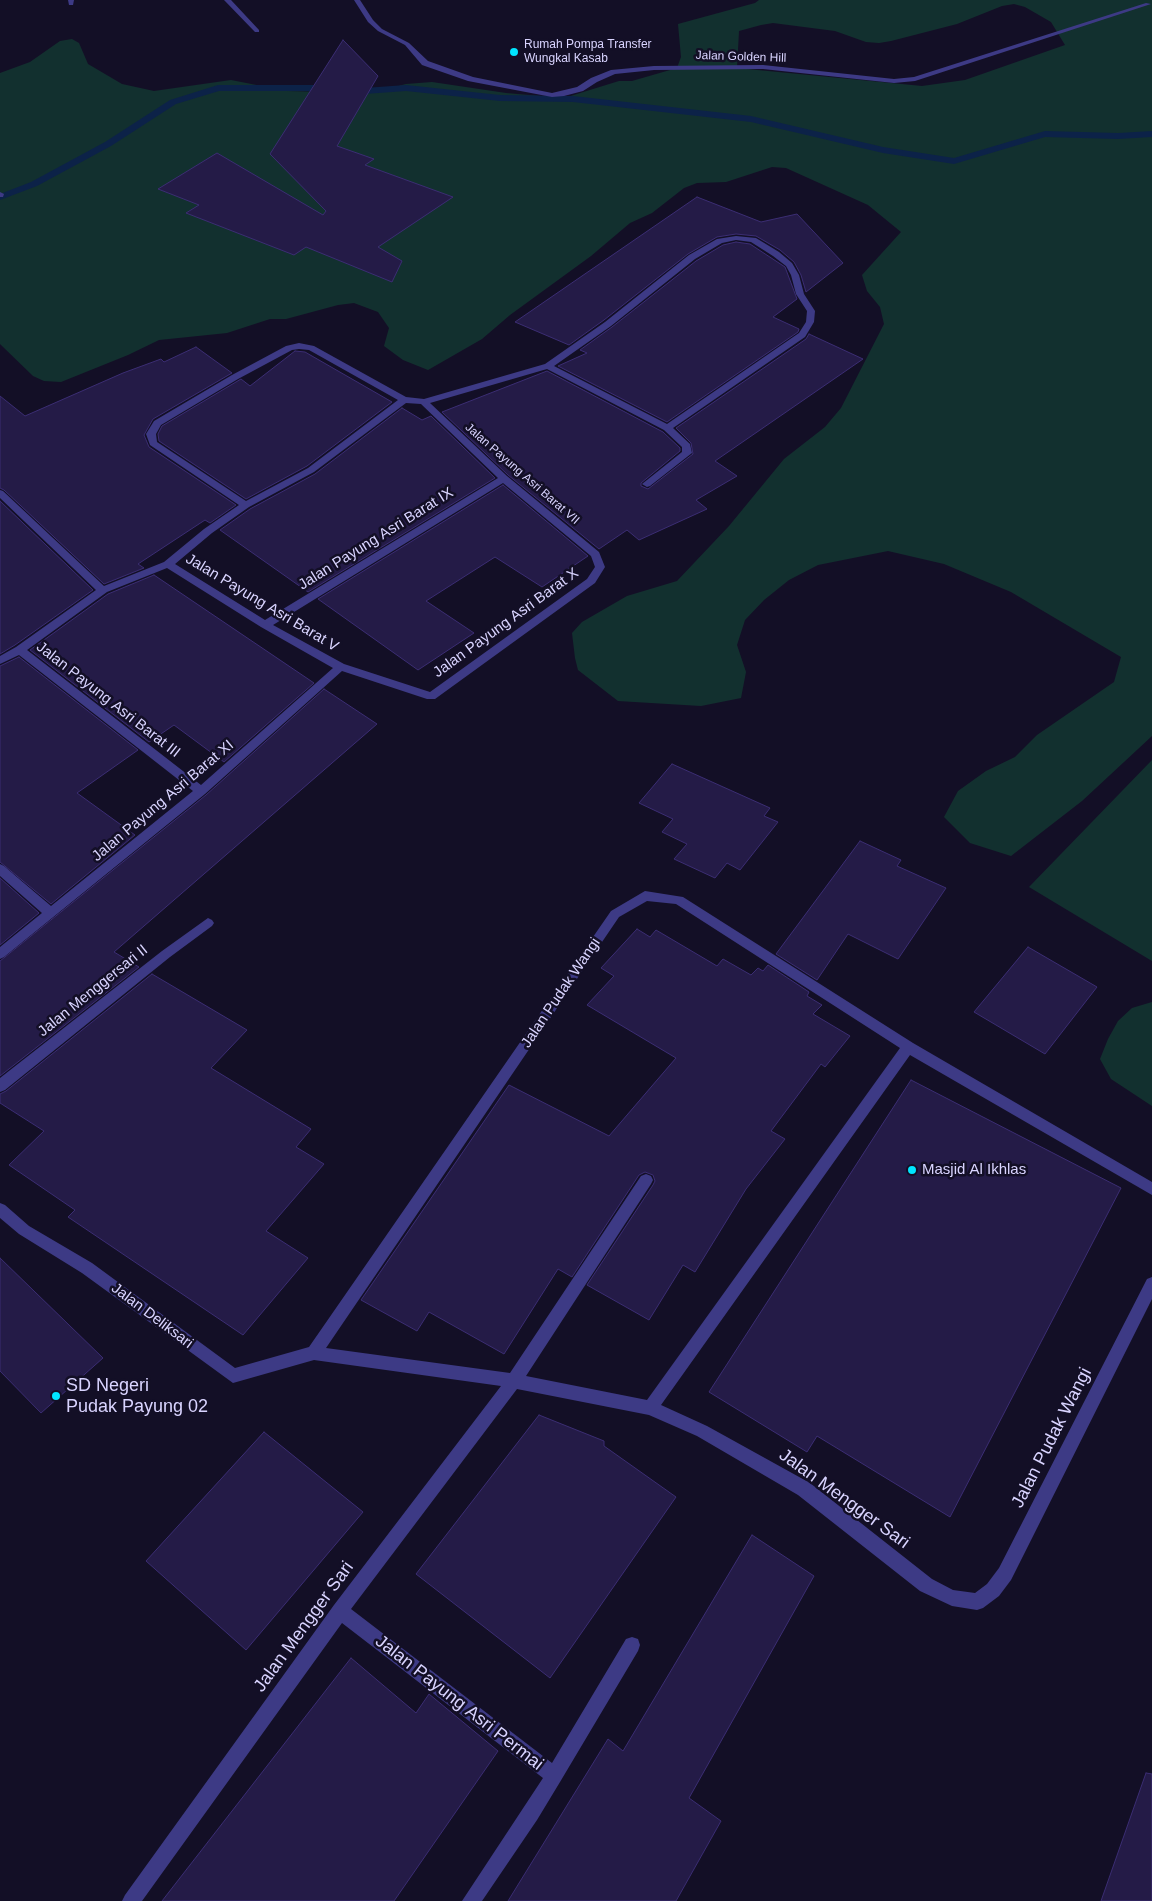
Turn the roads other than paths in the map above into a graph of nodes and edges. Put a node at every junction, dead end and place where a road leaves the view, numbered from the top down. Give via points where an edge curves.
1 (227, 0) edge
2 (357, 0) edge
3 (1148, 4) dead end
4 (257, 31) dead end
5 (548, 366) junction
6 (404, 400) junction
7 (424, 402) junction
8 (667, 428) junction
9 (504, 478) junction
10 (647, 484) dead end
11 (0, 493) edge
12 (246, 505) junction
13 (168, 564) junction
14 (600, 567) joint
15 (103, 590) junction
16 (265, 625) junction
17 (20, 650) junction
18 (0, 660) edge
19 (340, 667) junction
20 (201, 791) junction
21 (0, 869) edge
22 (51, 912) junction
23 (208, 923) dead end
24 (0, 954) edge
25 (908, 1047) junction
26 (0, 1086) edge
27 (646, 1180) dead end
28 (1152, 1189) edge
29 (0, 1209) edge
30 (1152, 1284) edge
31 (314, 1353) junction
32 (514, 1381) junction
33 (650, 1408) junction
34 (977, 1602) joint
35 (340, 1611) junction
36 (632, 1645) dead end
37 (554, 1776) junction
38 (131, 1901) edge
39 (471, 1901) edge

1 - 4 street
2 - 3 street, Jalan Golden Hill via 370,21 407,44 425,63 471,79 552,94 580,89 614,72 654,68 763,67 894,81 915,79
5 - 7 street
5 - 8 street
5 - 8 street via 608,324 692,257 720,241 736,238 753,240 790,265 800,294 811,311 810,322 802,335
6 - 7 street
6 - 12 street via 305,474
6 - 12 street via 311,348 299,346 288,348 157,423 151,434 154,443
7 - 9 street, Jalan Payung Asri Barat VII
8 - 10 street via 687,446 687,453
9 - 14 street, Jalan Payung Asri Barat VII via 595,554
9 - 16 street, Jalan Payung Asri Barat IX
11 - 15 street
12 - 13 street
13 - 15 street
13 - 16 street, Jalan Payung Asri Barat V
14 - 19 street, Jalan Payung Asri Barat X via 591,581 431,696
15 - 17 street
16 - 19 street, Jalan Payung Asri Barat V
17 - 18 street
17 - 20 street, Jalan Payung Asri Barat III
19 - 20 street, Jalan Payung Asri Barat XI
20 - 22 street, Jalan Payung Asri Barat XI
21 - 22 street
22 - 24 street, Jalan Payung Asri Barat XI
23 - 26 street, Jalan Menggersari II
25 - 28 street, Jalan Pudak Wangi
25 - 31 street, Jalan Pudak Wangi via 679,900 645,896 615,914
25 - 33 street
27 - 32 street, Jalan Mengger Sari
29 - 31 street, Jalan Deliksari via 24,1230 87,1268 233,1376
30 - 34 street, Jalan Pudak Wangi via 1005,1574 993,1590
31 - 32 street, Jalan Mengger Sari
32 - 33 street, Jalan Mengger Sari
32 - 35 street, Jalan Mengger Sari
33 - 34 street, Jalan Mengger Sari via 710,1436 804,1489 926,1585 952,1598
35 - 37 street, Jalan Payung Asri Permai
35 - 38 street, Jalan Mengger Sari
36 - 37 street
37 - 39 street, Jalan Payung Asri Permai

